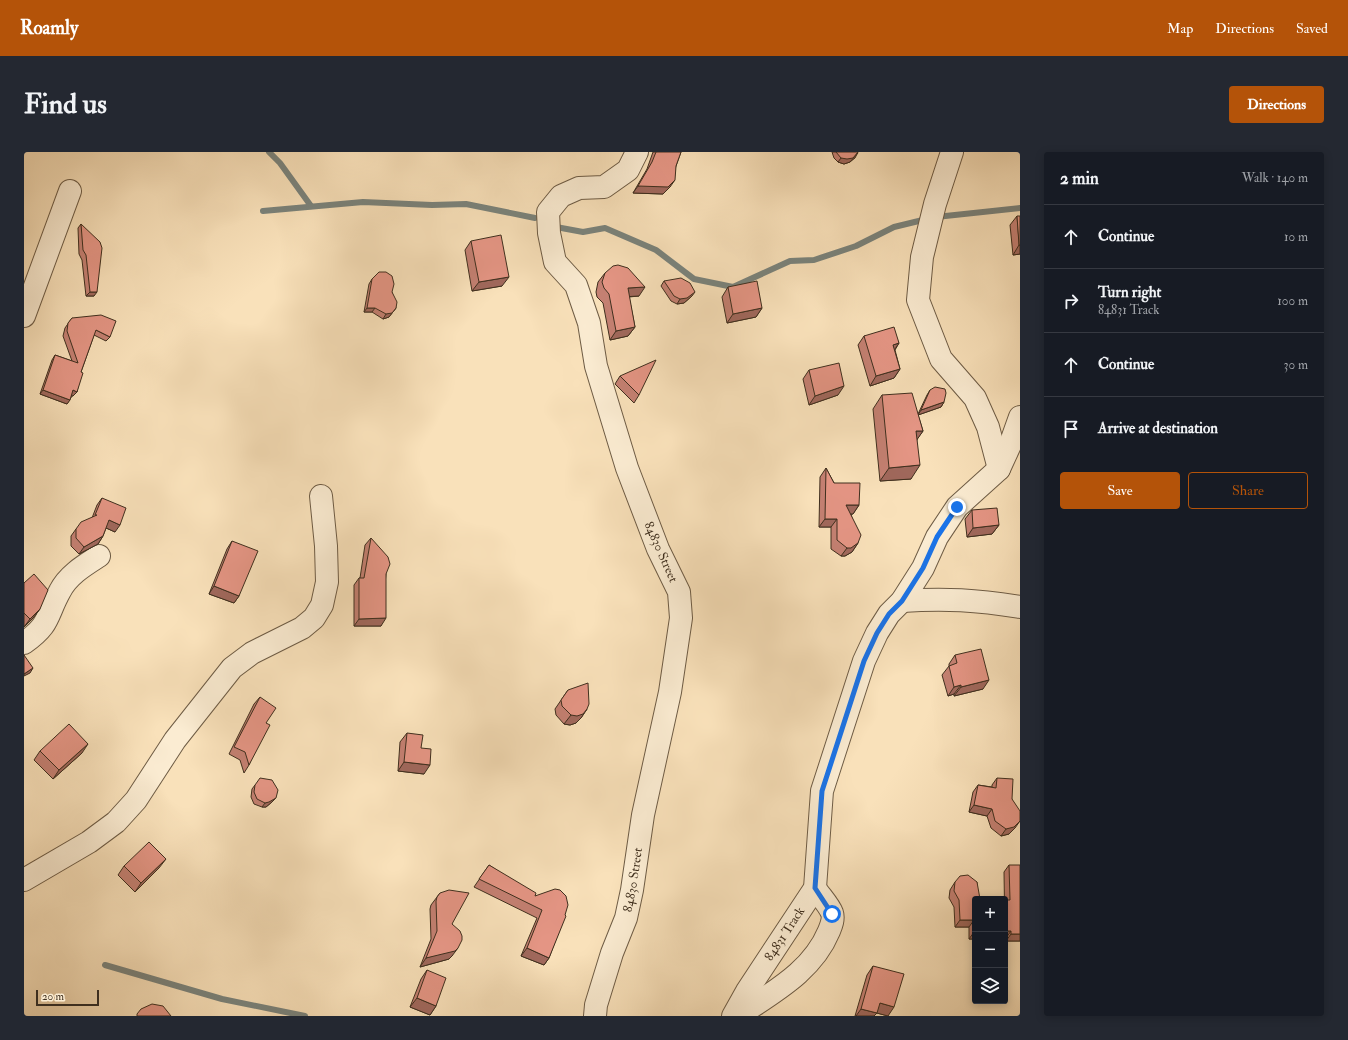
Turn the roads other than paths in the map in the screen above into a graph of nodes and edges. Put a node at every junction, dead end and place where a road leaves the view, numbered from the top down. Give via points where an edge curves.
1 (637, 152) edge
2 (952, 152) edge
3 (70, 191) dead end
4 (24, 316) edge
5 (1020, 417) edge
6 (999, 469) junction
7 (321, 496) dead end
8 (99, 556) dead end
9 (902, 601) junction
10 (1020, 607) edge
11 (24, 643) edge
12 (24, 880) edge
13 (815, 888) junction
14 (595, 1016) edge
15 (733, 1016) edge
16 (738, 1016) edge

1 - 14 street, 84830 Street via 628,170 604,187 579,188 561,196 548,212 555,262 576,285 589,323 596,366 627,468 658,550 678,592 681,618 670,692 643,815 626,918 612,953
2 - 6 street via 935,204 922,257 918,300 941,359 975,398 988,427
3 - 4 street
5 - 6 street
6 - 9 street, 84831 Track via 957,507 937,537 923,568
7 - 12 street via 327,582 322,605 314,618 302,628 252,653 232,668 175,740 136,800 116,822 90,842
8 - 11 street via 77,570 60,590 47,622 37,634
9 - 10 street via 942,598
9 - 13 street, 84831 Track via 889,614 864,661 822,791
13 - 15 street, 84831 Track
13 - 16 street via 832,914 832,925 823,944 805,967 788,982

